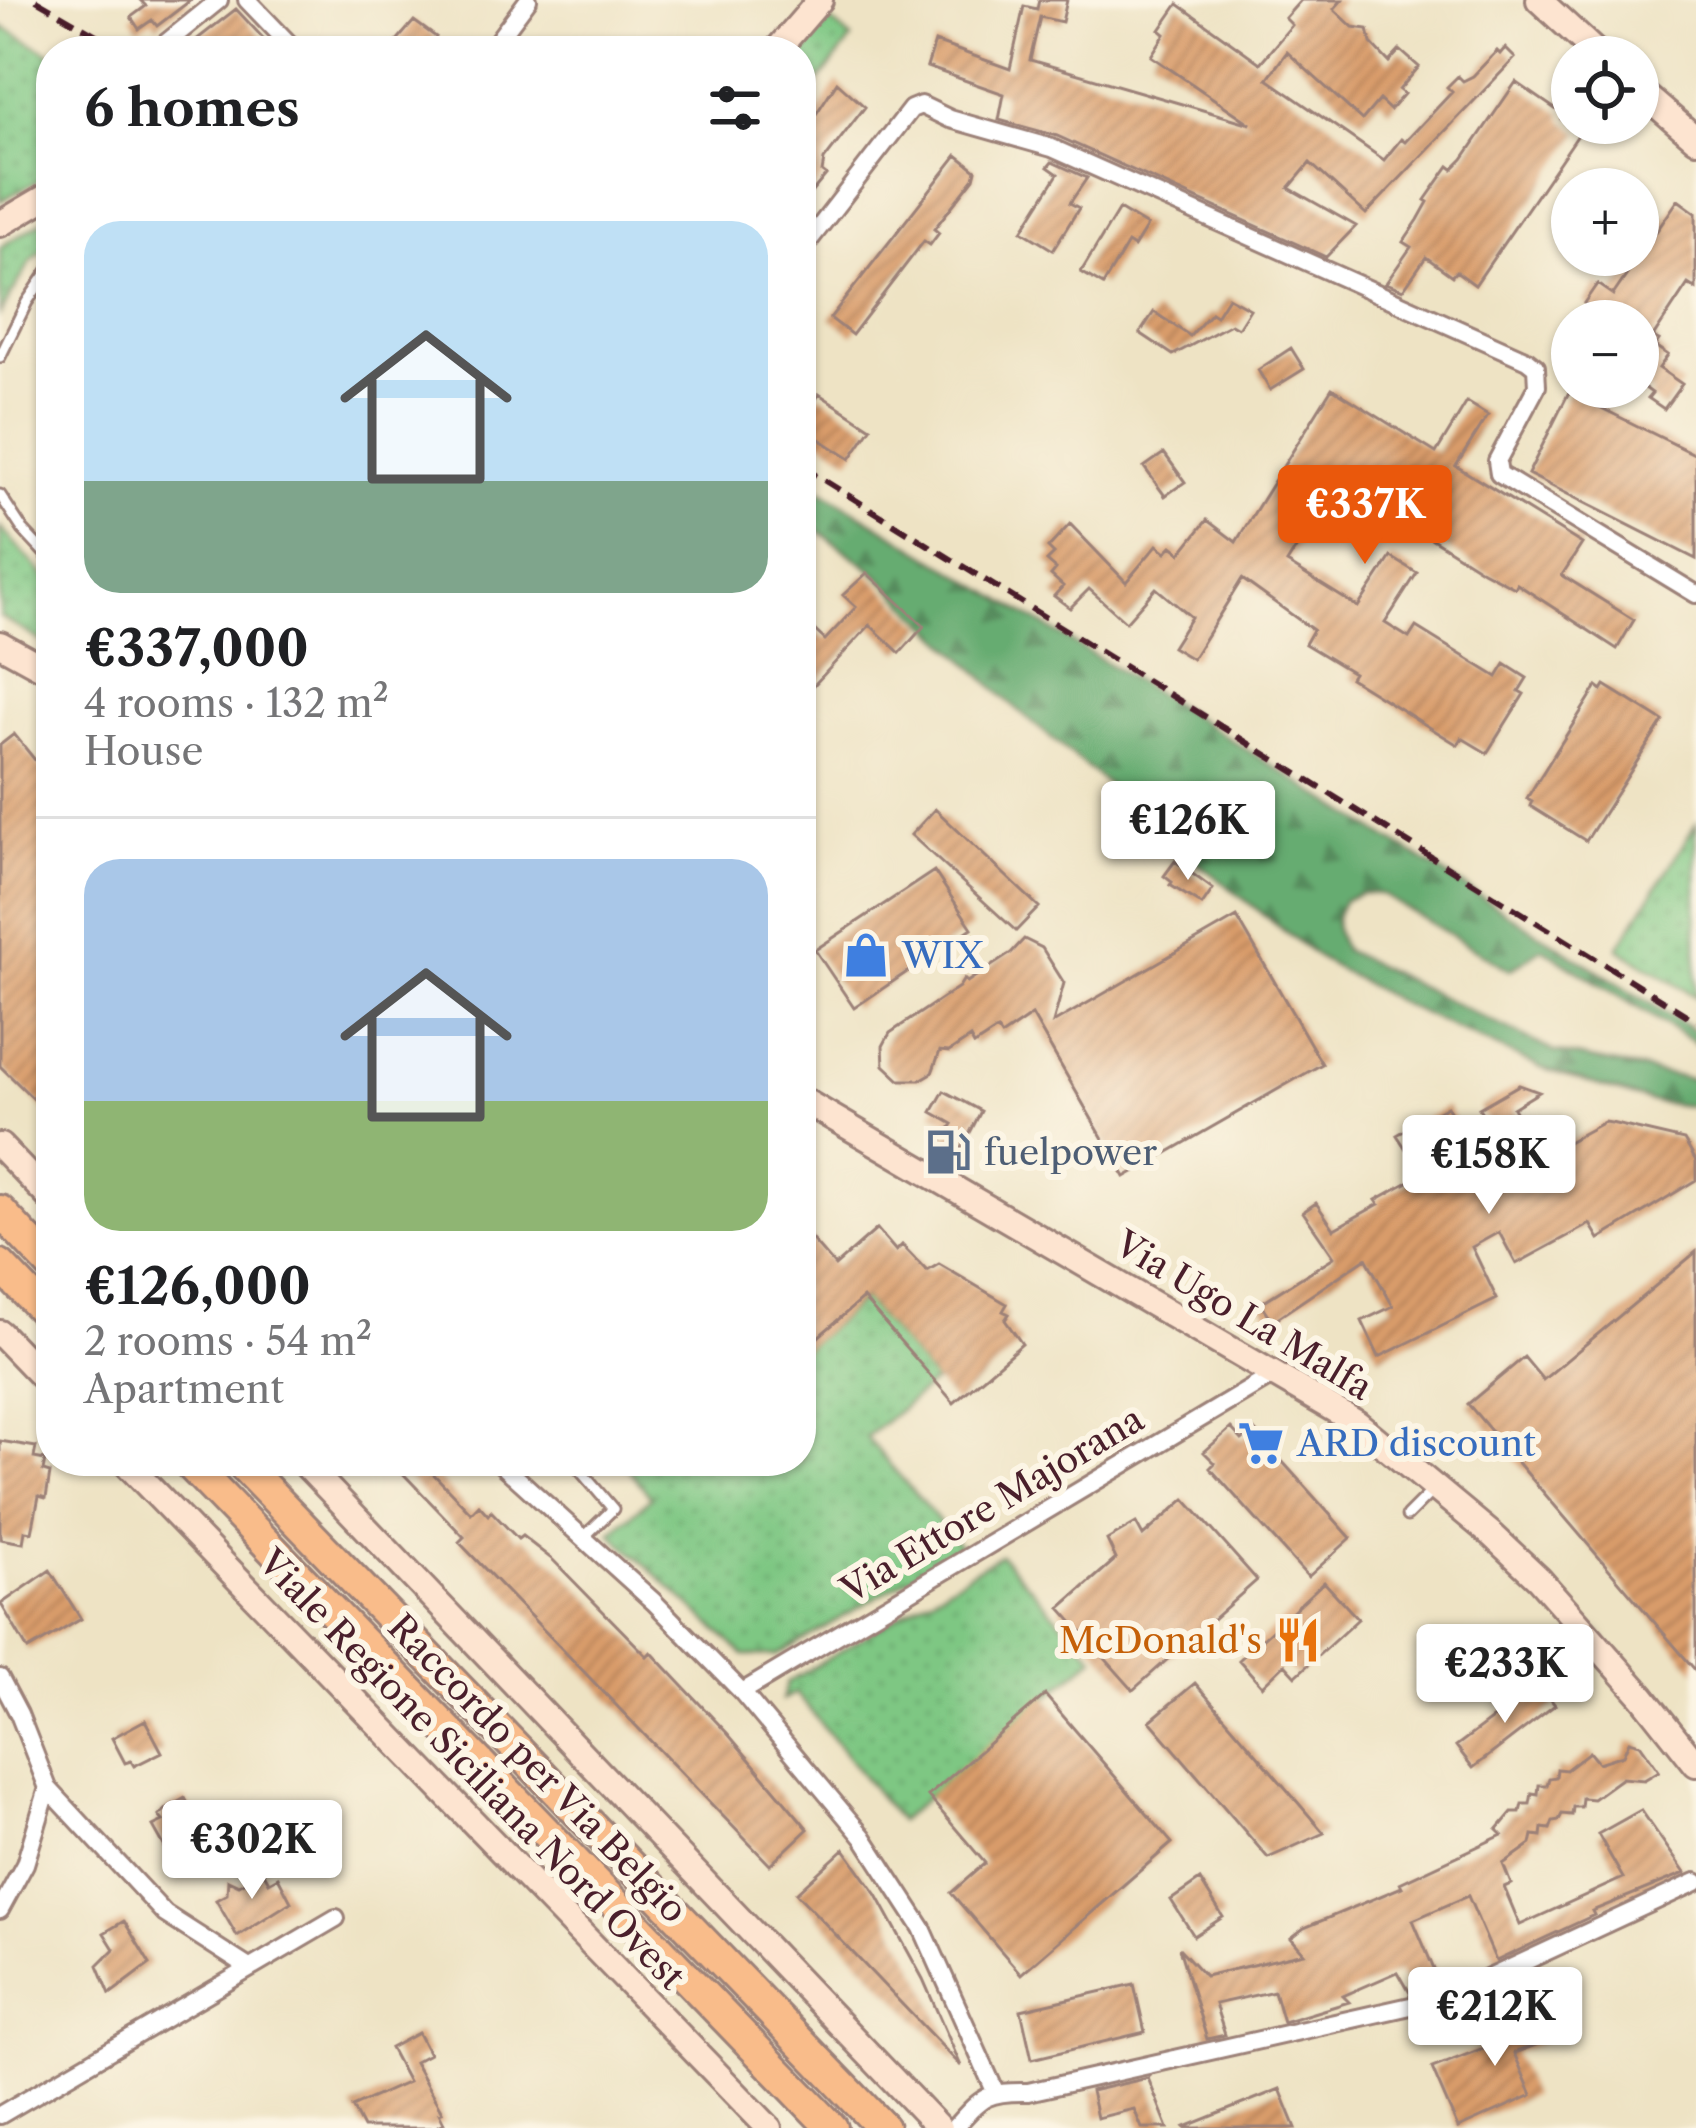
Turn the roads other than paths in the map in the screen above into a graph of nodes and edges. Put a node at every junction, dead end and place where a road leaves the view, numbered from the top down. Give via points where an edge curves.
1 (219, 0) edge
2 (247, 0) edge
3 (528, 0) edge
4 (820, 0) edge
5 (1538, 0) edge
6 (174, 36) edge
7 (282, 36) edge
8 (501, 36) edge
9 (789, 36) edge
10 (1578, 36) edge
11 (1659, 107) edge
12 (1696, 139) edge
13 (36, 203) edge
14 (0, 224) edge
15 (816, 232) edge
16 (36, 289) edge
17 (0, 357) edge
18 (0, 495) edge
19 (36, 544) edge
20 (1696, 594) edge
21 (0, 644) edge
22 (36, 664) edge
23 (816, 1108) edge
24 (8, 1154) edge
25 (36, 1172) edge
26 (36, 1183) edge
27 (0, 1211) edge
28 (36, 1249) edge
29 (0, 1265) edge
30 (36, 1302) edge
31 (0, 1334) edge
32 (36, 1371) edge
33 (1277, 1373) junction
34 (139, 1476) edge
35 (202, 1476) edge
36 (254, 1476) edge
37 (316, 1476) edge
38 (515, 1476) edge
39 (585, 1476) edge
40 (1436, 1487) junction
41 (1407, 1516) dead end
42 (584, 1538) junction
43 (1589, 1633) junction
44 (1555, 1664) dead end
45 (0, 1678) edge
46 (742, 1692) junction
47 (1696, 1764) edge
48 (48, 1787) junction
49 (1696, 1882) edge
50 (0, 1910) edge
51 (336, 1918) dead end
52 (249, 1968) junction
53 (995, 2091) junction
54 (0, 2115) edge
55 (769, 2128) edge
56 (832, 2128) edge
57 (884, 2128) edge
58 (939, 2128) edge
59 (954, 2128) edge

1 - 6 street
2 - 7 street
3 - 8 street
4 - 9 street
5 - 10 street
11 - 12 street
13 - 14 street
15 - 20 street via 921,105 1052,148 1527,361 1538,386 1497,461 1499,473
16 - 17 lane
18 - 19 lane
21 - 22 street
23 - 33 street, Via Ugo La Malfa
24 - 25 street
24 - 26 street
27 - 28 highway
29 - 30 highway
31 - 32 street
33 - 40 street, Via Ugo La Malfa
33 - 46 street, Via Ettore Majorana
34 - 55 street, Viale Regione Siciliana Nord Ovest
35 - 56 highway, Raccordo per Via Belgio
36 - 57 highway, Raccordo per Via Belgio
37 - 58 street
38 - 42 street
39 - 42 lane via 614,1509
40 - 41 lane
40 - 43 street, Via Ugo La Malfa
42 - 46 street
43 - 44 lane
43 - 47 street, Via Ugo La Malfa
45 - 48 street
46 - 53 street via 904,1898
48 - 50 street via 25,1864
48 - 52 street via 165,1914
49 - 53 street via 1446,1998 1028,2092
51 - 52 street
52 - 54 street
53 - 59 street

